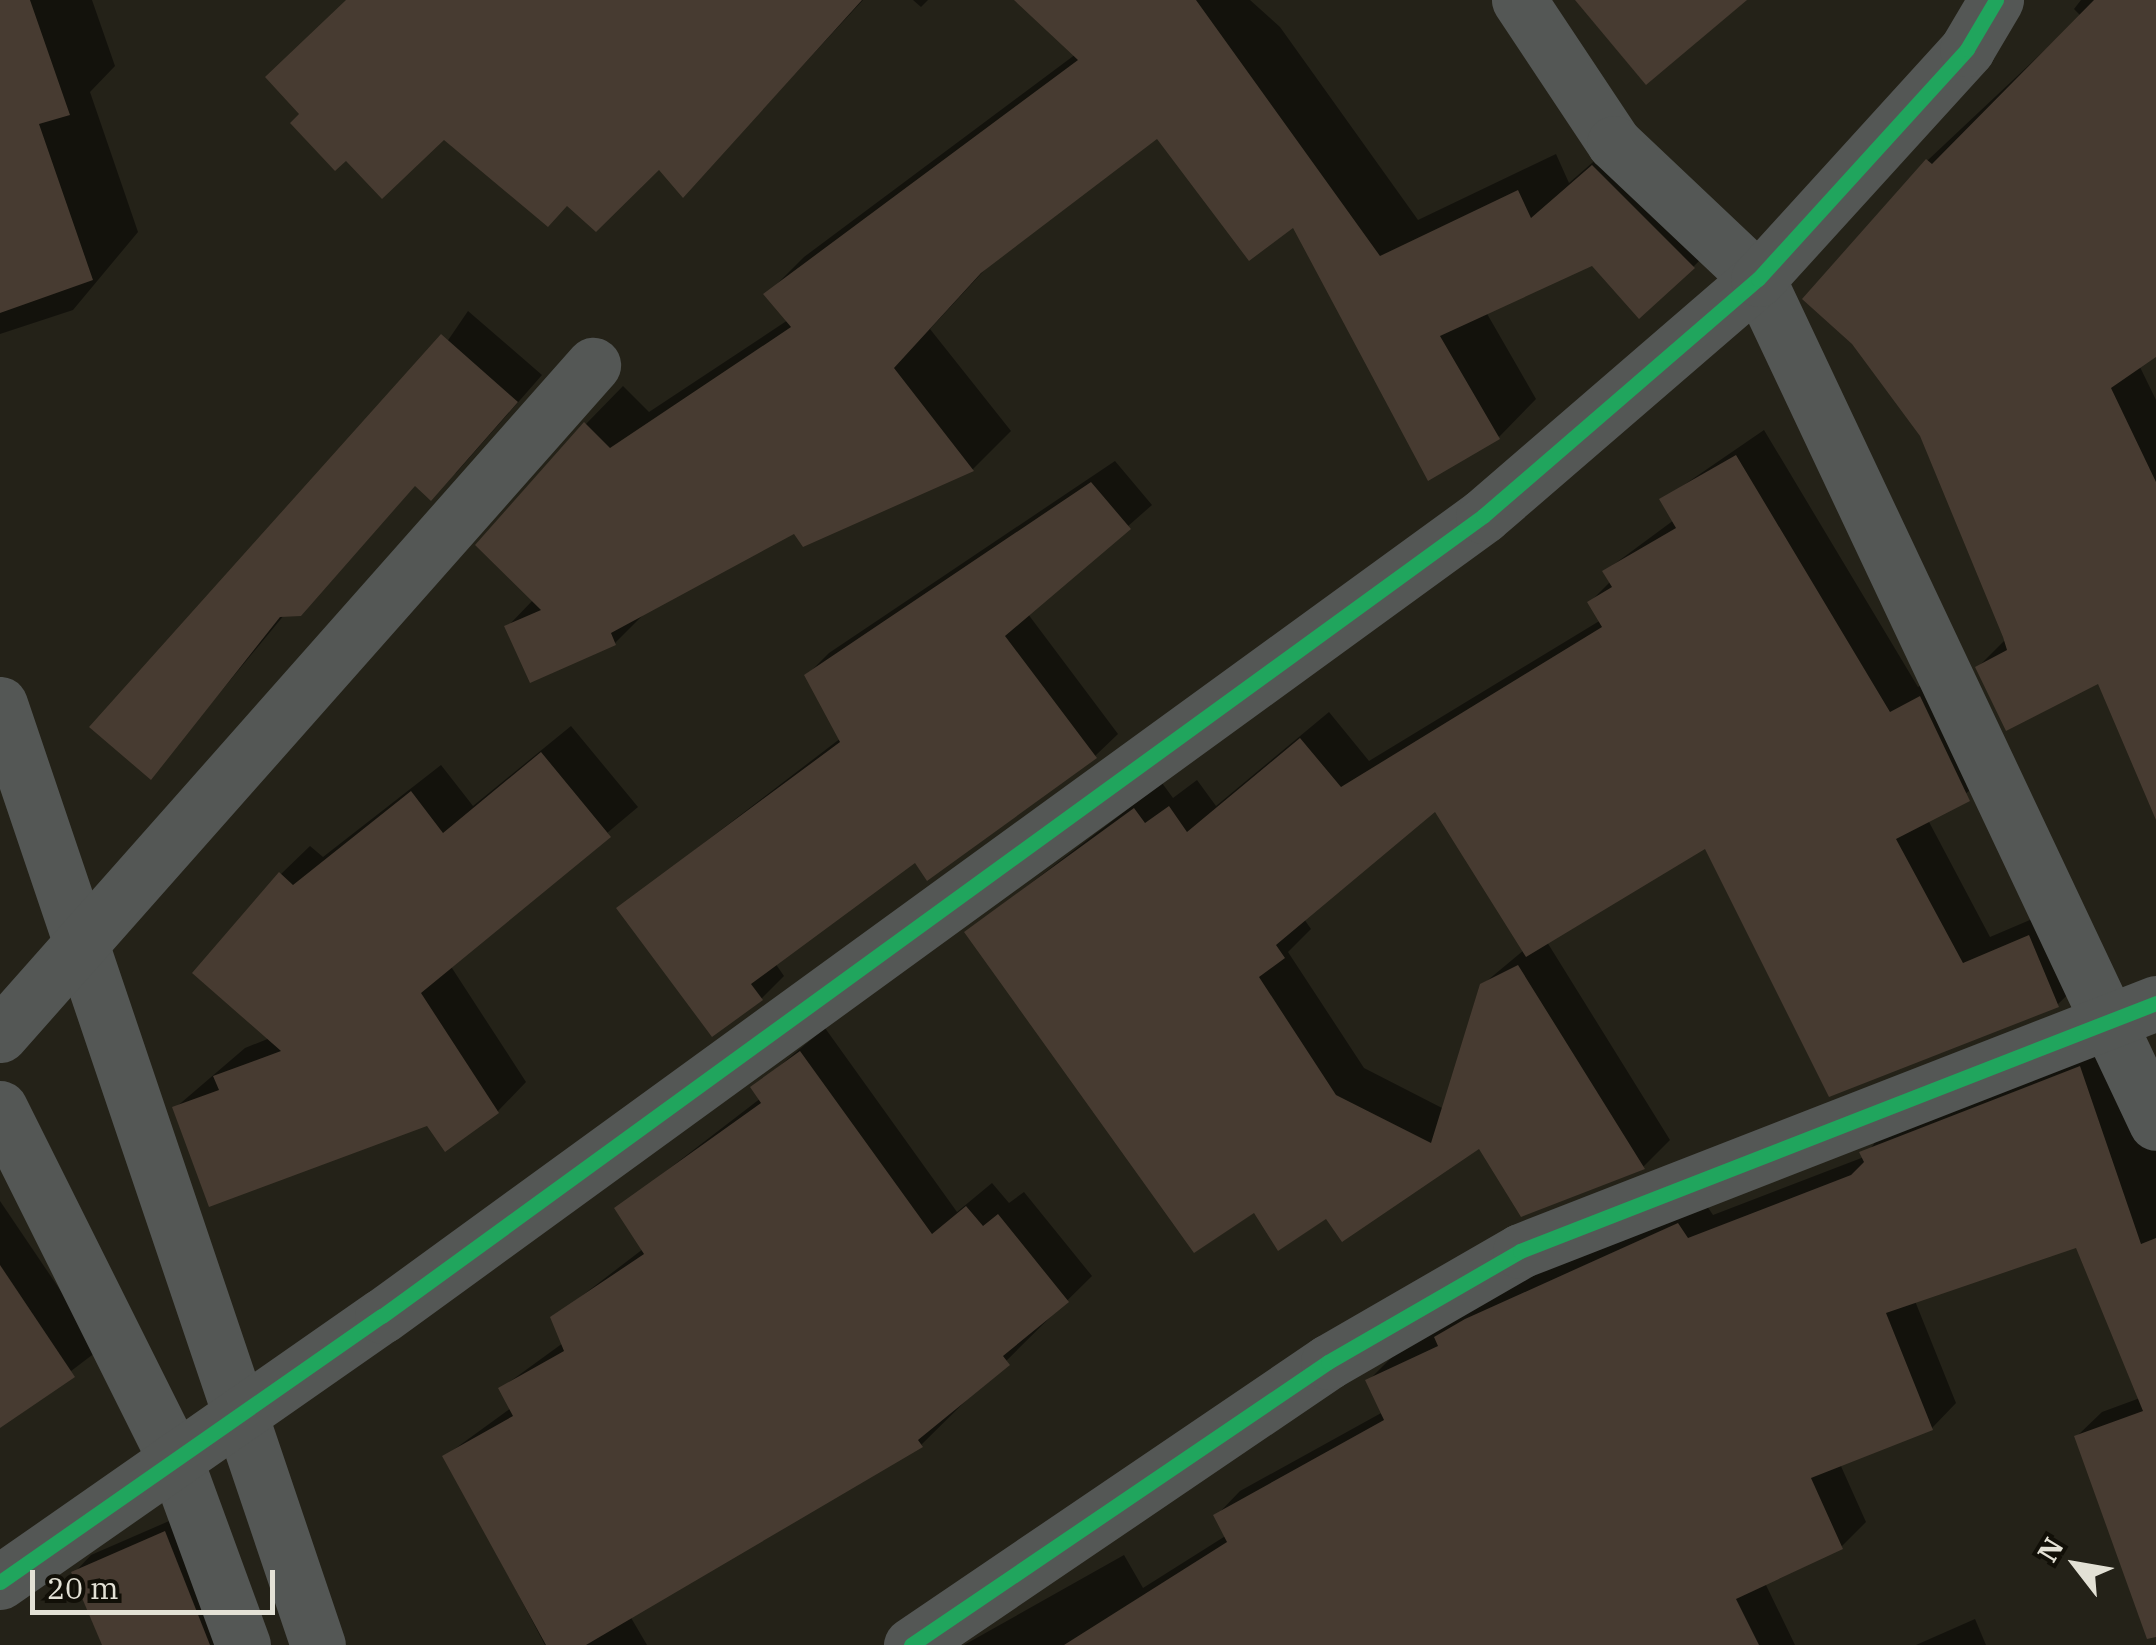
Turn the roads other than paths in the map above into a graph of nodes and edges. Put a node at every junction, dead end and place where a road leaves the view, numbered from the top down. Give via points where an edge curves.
1 (1519, 0) edge
2 (1996, 0) edge
3 (1758, 279) junction
4 (592, 364) dead end
5 (6, 743) edge
6 (82, 942) junction
7 (2156, 1003) edge
8 (2104, 1027) junction
9 (0, 1035) edge
10 (0, 1108) edge
11 (2156, 1123) edge
12 (241, 1413) junction
13 (175, 1459) junction
14 (0, 1582) edge
15 (243, 1645) edge
16 (318, 1645) edge
17 (911, 1645) edge

1 - 3 street via 1614,143
2 - 3 street via 1966,49
3 - 8 street
3 - 12 street via 1483,516
4 - 6 street
5 - 6 street
6 - 9 street
6 - 12 street
7 - 8 street
8 - 11 street
8 - 17 street via 1520,1251 1328,1362
10 - 13 street
12 - 13 street
12 - 16 street
13 - 14 street
13 - 15 street

